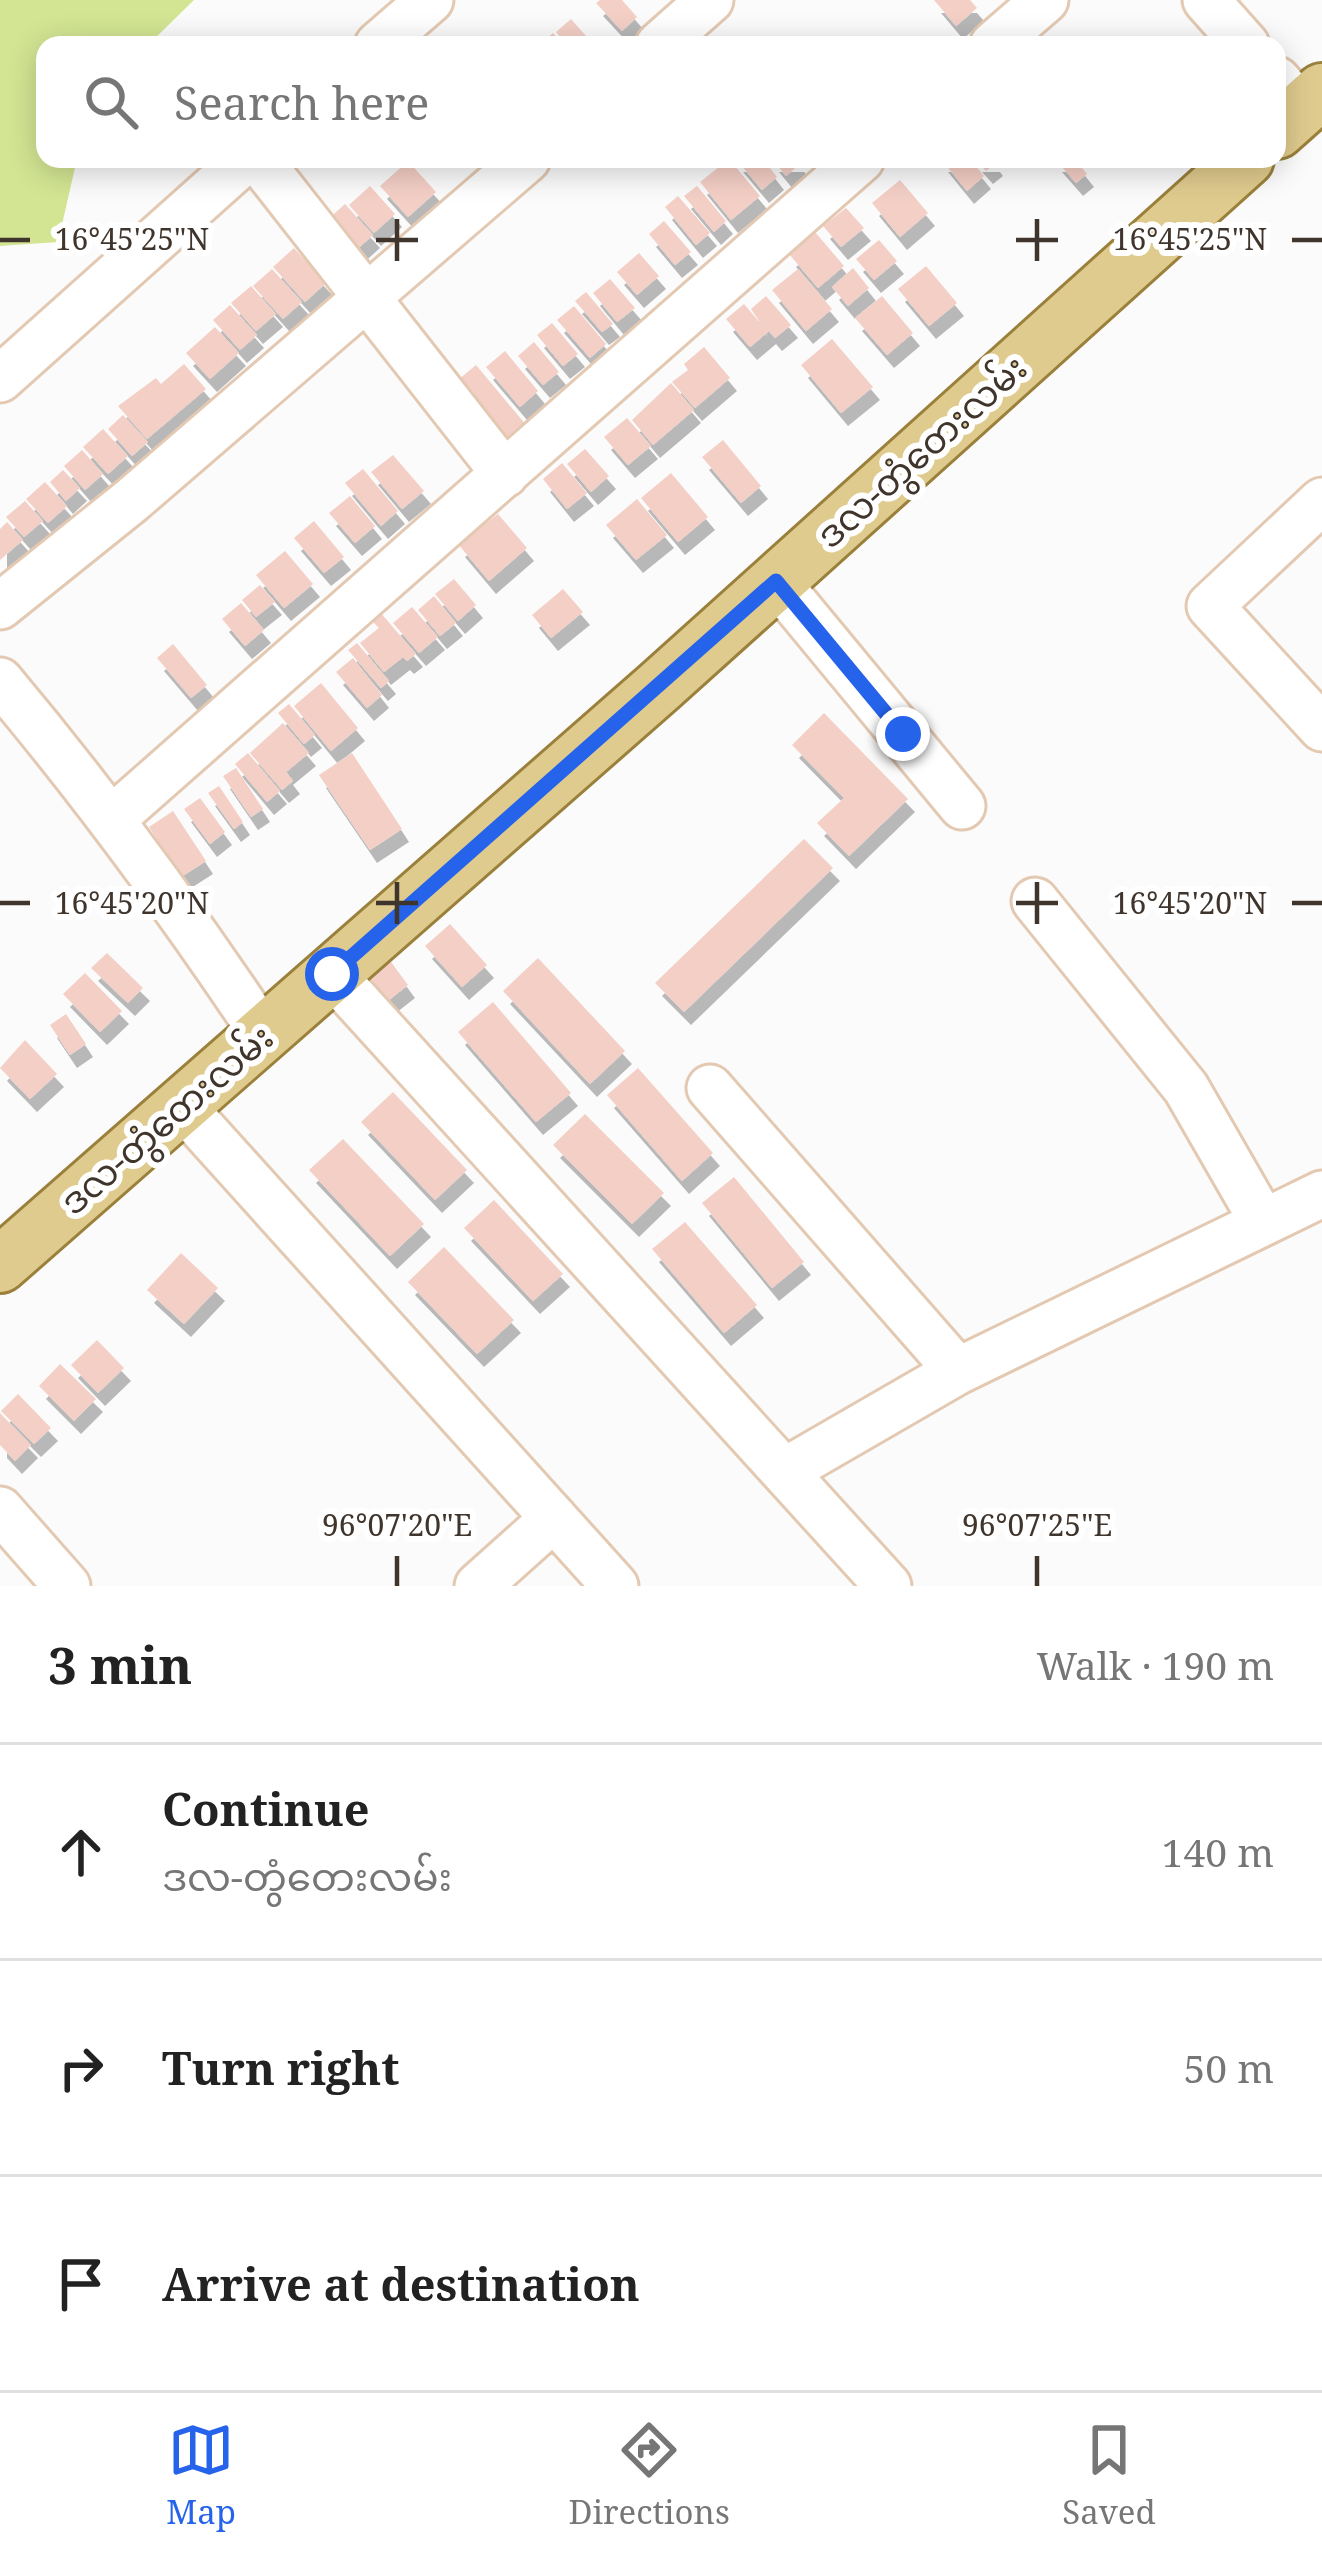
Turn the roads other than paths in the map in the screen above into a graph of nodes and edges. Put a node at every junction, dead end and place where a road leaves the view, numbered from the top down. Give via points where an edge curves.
1 (430, 0) edge
2 (710, 0) edge
3 (1046, 0) edge
4 (1206, 0) edge
5 (388, 36) edge
6 (669, 36) edge
7 (1004, 36) edge
8 (1238, 36) edge
9 (236, 168) edge
10 (265, 168) edge
11 (517, 168) edge
12 (851, 168) edge
13 (1236, 168) edge
14 (367, 297) junction
15 (0, 379) edge
16 (505, 474) junction
17 (1322, 501) edge
18 (776, 581) junction
19 (0, 606) edge
20 (0, 681) edge
21 (1322, 728) edge
22 (962, 806) dead end
23 (112, 819) junction
24 (1035, 901) dead end
25 (332, 974) junction
26 (263, 1034) junction
27 (710, 1088) dead end
28 (182, 1106) junction
29 (1322, 1194) edge
30 (1263, 1222) junction
31 (0, 1265) edge
32 (958, 1371) junction
33 (785, 1471) junction
34 (0, 1510) edge
35 (554, 1518) junction
36 (67, 1586) edge
37 (478, 1586) edge
38 (615, 1586) edge
39 (888, 1586) edge

1 - 5 street
2 - 6 street
3 - 7 street
4 - 8 street
9 - 15 street
10 - 14 street
11 - 14 street
12 - 16 street
13 - 18 main road, ဒလ-တွံတေးလမ်း
14 - 16 street
14 - 19 street
16 - 23 street
17 - 21 street via 1210,606
18 - 22 street
18 - 25 main road, ဒလ-တွံတေးလမ်း
20 - 23 street
23 - 26 street
24 - 30 street via 1186,1088
25 - 26 main road, ဒလ-တွံတေးလမ်း
25 - 33 street
26 - 28 main road, ဒလ-တွံတေးလမ်း
27 - 32 street
28 - 31 main road, ဒလ-တွံတေးလမ်း
28 - 35 street
29 - 30 street
30 - 32 street
32 - 33 street
33 - 39 street
34 - 36 street
35 - 37 street
35 - 38 street

